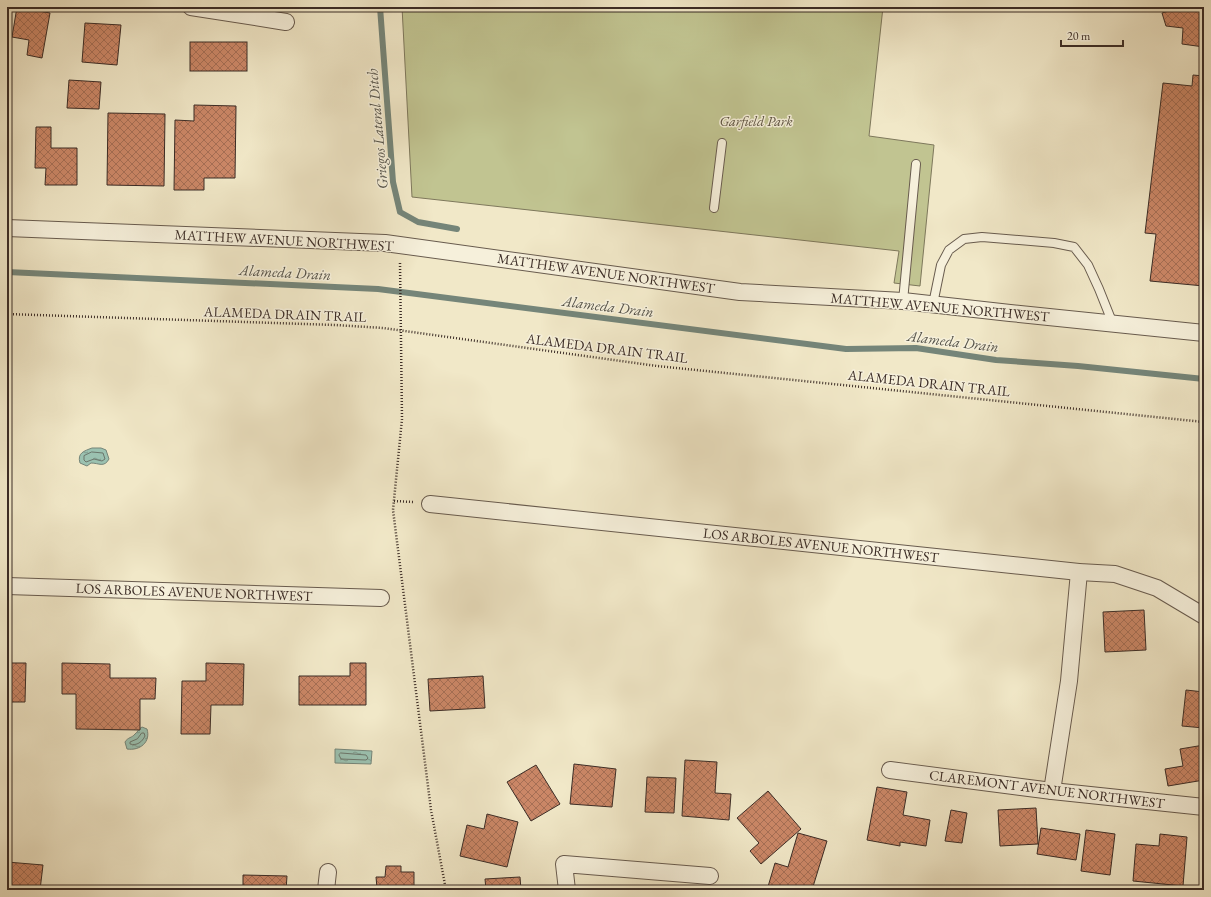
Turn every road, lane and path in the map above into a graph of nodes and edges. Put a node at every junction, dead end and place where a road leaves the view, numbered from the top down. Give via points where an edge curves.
1 (191, 7) edge
2 (286, 22) dead end
3 (722, 143) dead end
4 (916, 164) dead end
5 (714, 208) dead end
6 (7, 228) edge
7 (400, 282) dead end
8 (903, 301) junction
9 (933, 304) junction
10 (7, 314) edge
11 (1112, 324) junction
12 (401, 331) junction
13 (1204, 333) edge
14 (1204, 422) edge
15 (430, 504) dead end
16 (1079, 572) junction
17 (7, 586) edge
18 (381, 598) dead end
19 (1204, 616) edge
20 (890, 770) dead end
21 (1052, 791) junction
22 (1204, 807) edge
23 (328, 872) dead end
24 (710, 876) dead end
25 (326, 890) edge
26 (446, 890) edge
27 (566, 890) edge

1 - 2 street
3 - 5 lane
4 - 8 lane
6 - 8 street, MATTHEW AVENUE NORTHWEST via 385,243 740,292
7 - 12 path
8 - 9 street, MATTHEW AVENUE NORTHWEST
9 - 11 street, MATTHEW AVENUE NORTHWEST
9 - 11 lane via 941,265 949,250 964,239 982,237 1054,243 1074,247 1088,265
10 - 12 path, ALAMEDA DRAIN TRAIL via 335,324
11 - 13 street, MATTHEW AVENUE NORTHWEST
12 - 14 path, ALAMEDA DRAIN TRAIL via 657,366
12 - 26 path via 402,419 393,510 431,810
15 - 16 street, LOS ARBOLES AVENUE NORTHWEST
16 - 19 street, LOS ARBOLES AVENUE NORTHWEST via 1115,574 1157,588
16 - 21 street via 1070,681
17 - 18 street, LOS ARBOLES AVENUE NORTHWEST
20 - 21 street, CLAREMONT AVENUE NORTHWEST
21 - 22 street, CLAREMONT AVENUE NORTHWEST
23 - 25 street
24 - 27 street via 564,864

